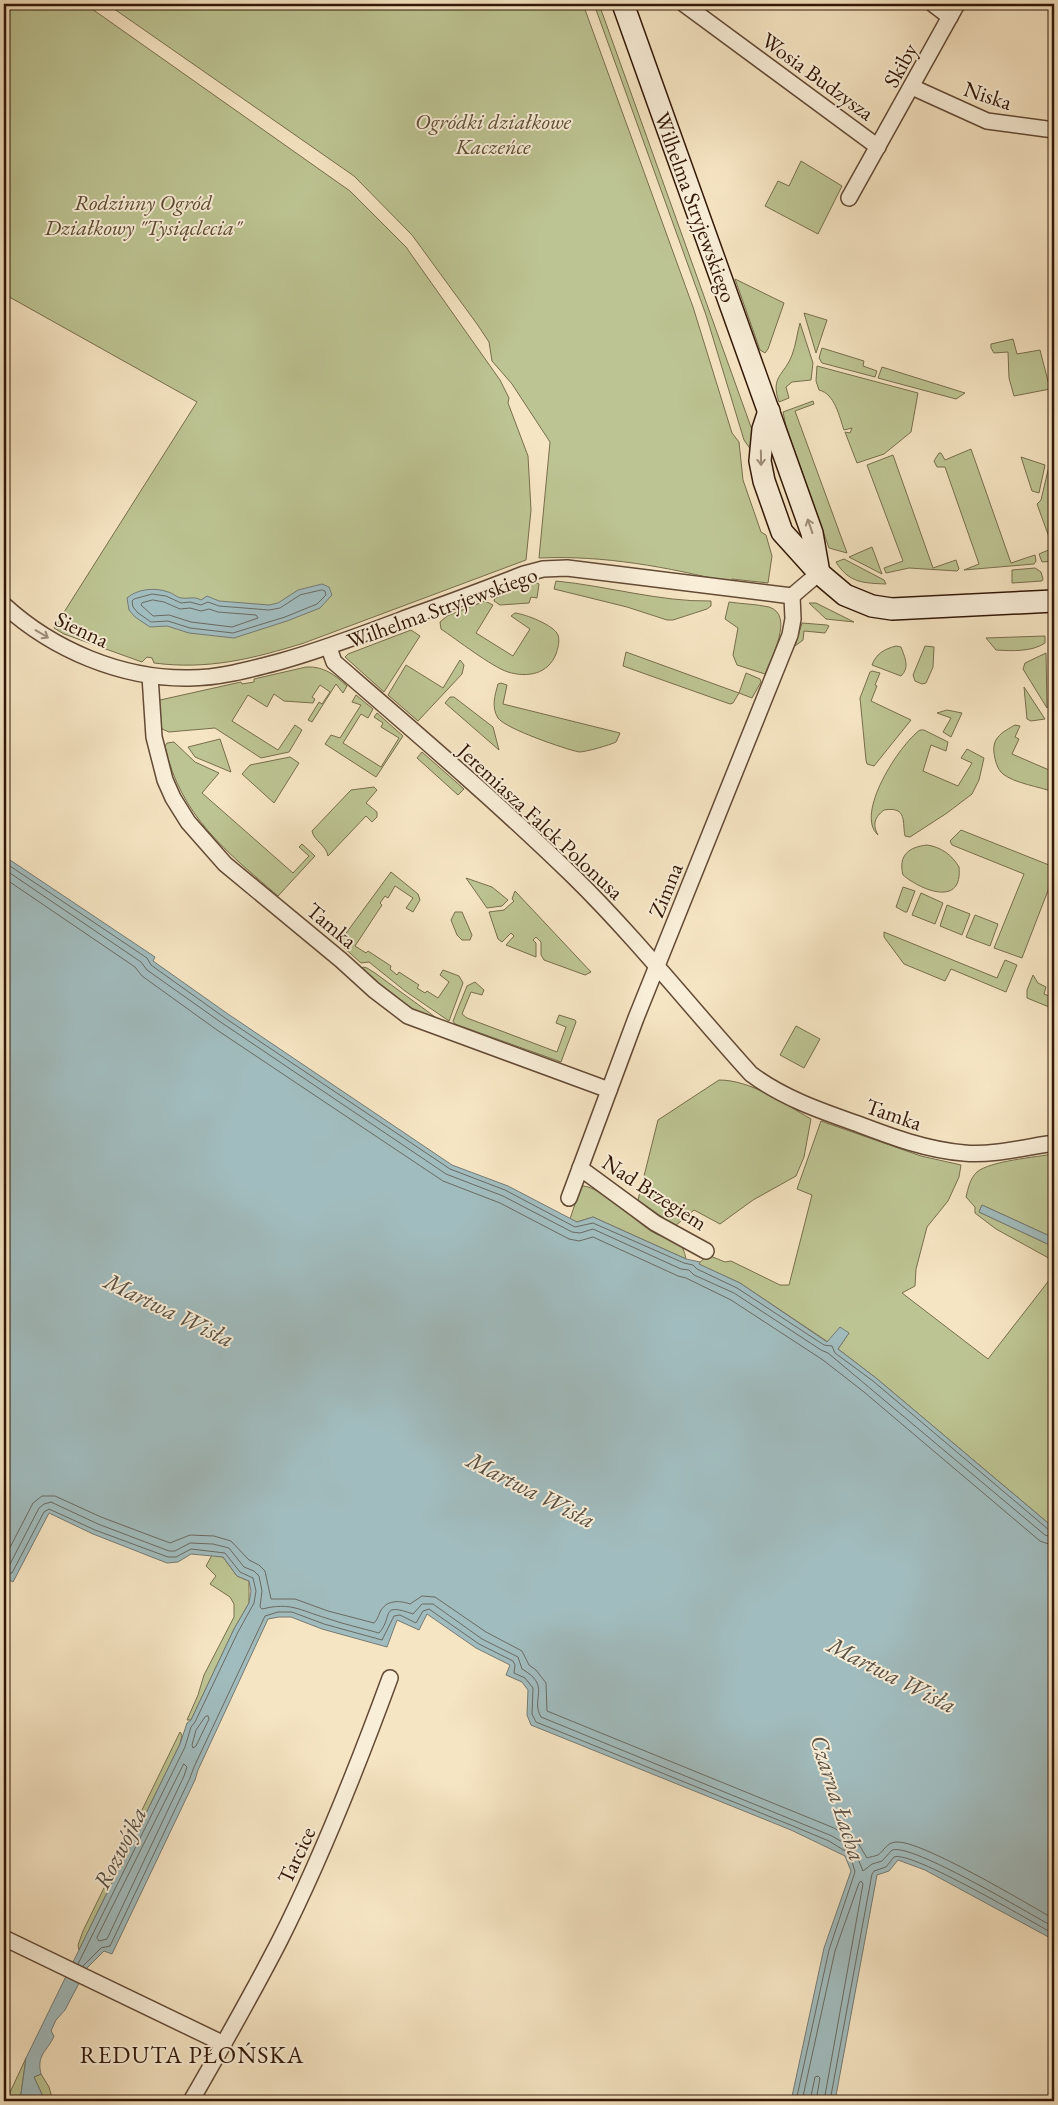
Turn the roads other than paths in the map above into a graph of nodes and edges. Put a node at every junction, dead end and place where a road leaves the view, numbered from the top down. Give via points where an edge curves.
1 (623, 4) edge
2 (684, 4) edge
3 (933, 4) edge
4 (954, 10) edge
5 (912, 87) junction
6 (1054, 130) edge
7 (878, 147) junction
8 (849, 198) dead end
9 (769, 411) junction
10 (819, 573) junction
11 (792, 596) junction
12 (1054, 601) edge
13 (4, 605) edge
14 (329, 648) junction
15 (150, 676) junction
16 (657, 967) junction
17 (736, 1058) joint
18 (608, 1090) junction
19 (1054, 1143) edge
20 (580, 1168) junction
21 (569, 1198) dead end
22 (706, 1251) dead end
23 (390, 1678) dead end
24 (7, 1937) edge
25 (224, 2044) junction
26 (191, 2101) edge

1 - 9 street, Wilhelma Stryjewskiego
2 - 7 street, Wosia Budzysza
3 - 4 street
4 - 5 street, Skiby
5 - 6 street, Niska via 987,121
5 - 7 street, Skiby
7 - 8 street, Skiby
10 -> 9 street, Wilhelma Stryjewskiego via 812,534
9 -> 10 street via 761,445 764,481 782,532
10 - 11 street
10 - 12 street via 845,595 892,609
11 - 14 street, Wilhelma Stryjewskiego via 567,568 543,569
11 - 16 street, Zimna via 790,635
13 -> 15 street, Sienna via 22,622 73,651
14 - 15 street, Wilhelma Stryjewskiego via 206,678
14 - 16 street, Jeremiasza Falck Polonusa via 334,662 574,878
15 - 18 street, Tamka via 154,737 165,780 188,822 225,864 408,1016
16 - 17 street, Jeremiasza Falck Polonusa
16 - 18 street, Zimna
17 - 19 street, Tamka via 751,1074 782,1095 933,1149 968,1154
18 - 20 street, Zimna
20 - 21 street, Zimna
20 - 22 street, Nad Brzegiem via 655,1223
23 - 25 street, Tarcice via 323,1848 279,1942
24 - 25 street
25 - 26 street, Tarcice

